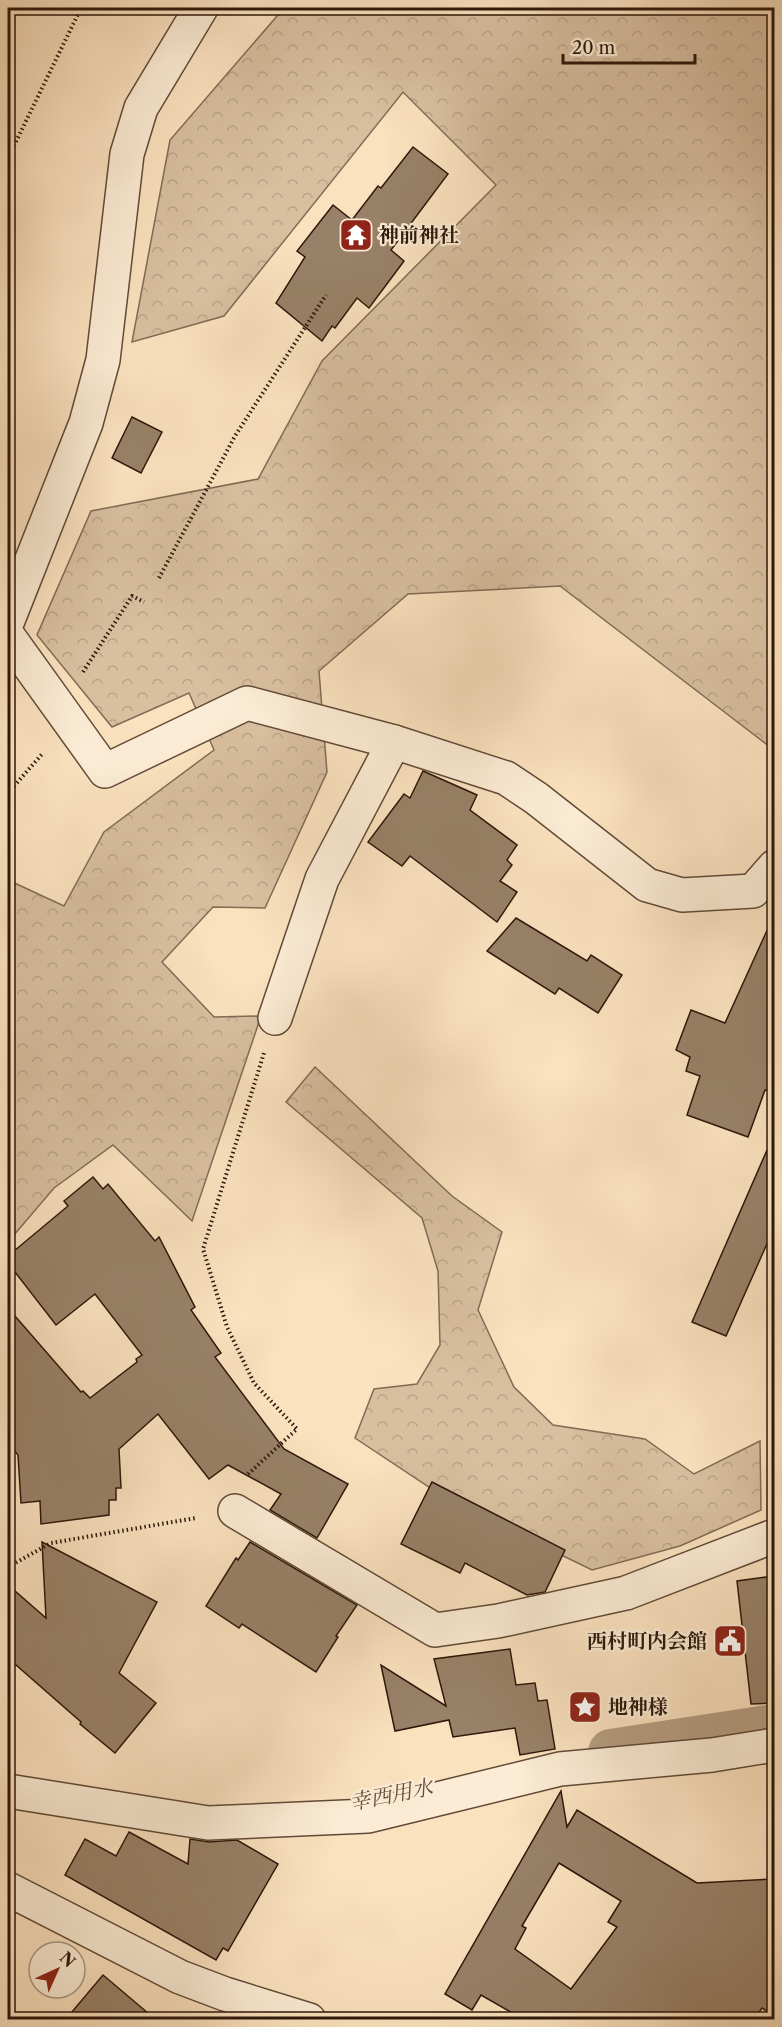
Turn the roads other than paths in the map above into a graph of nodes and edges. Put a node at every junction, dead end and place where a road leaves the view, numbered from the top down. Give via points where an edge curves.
1 (201, 8) edge
2 (8, 620) edge
3 (8, 636) edge
4 (394, 742) junction
5 (774, 867) edge
6 (275, 1018) road end
7 (236, 1511) road end
8 (774, 1536) edge
9 (774, 1745) edge
10 (8, 1791) edge
11 (8, 1889) edge
12 (309, 2019) edge

1 - 2 street via 141,108 127,154 103,360 86,423
3 - 4 street via 105,771 247,703
4 - 5 street via 506,778 647,885 682,896 753,891
4 - 6 street via 322,879
7 - 8 street via 435,1630 498,1621 626,1593
9 - 10 street via 712,1755 560,1769 368,1816 208,1823
11 - 12 street via 180,1977

